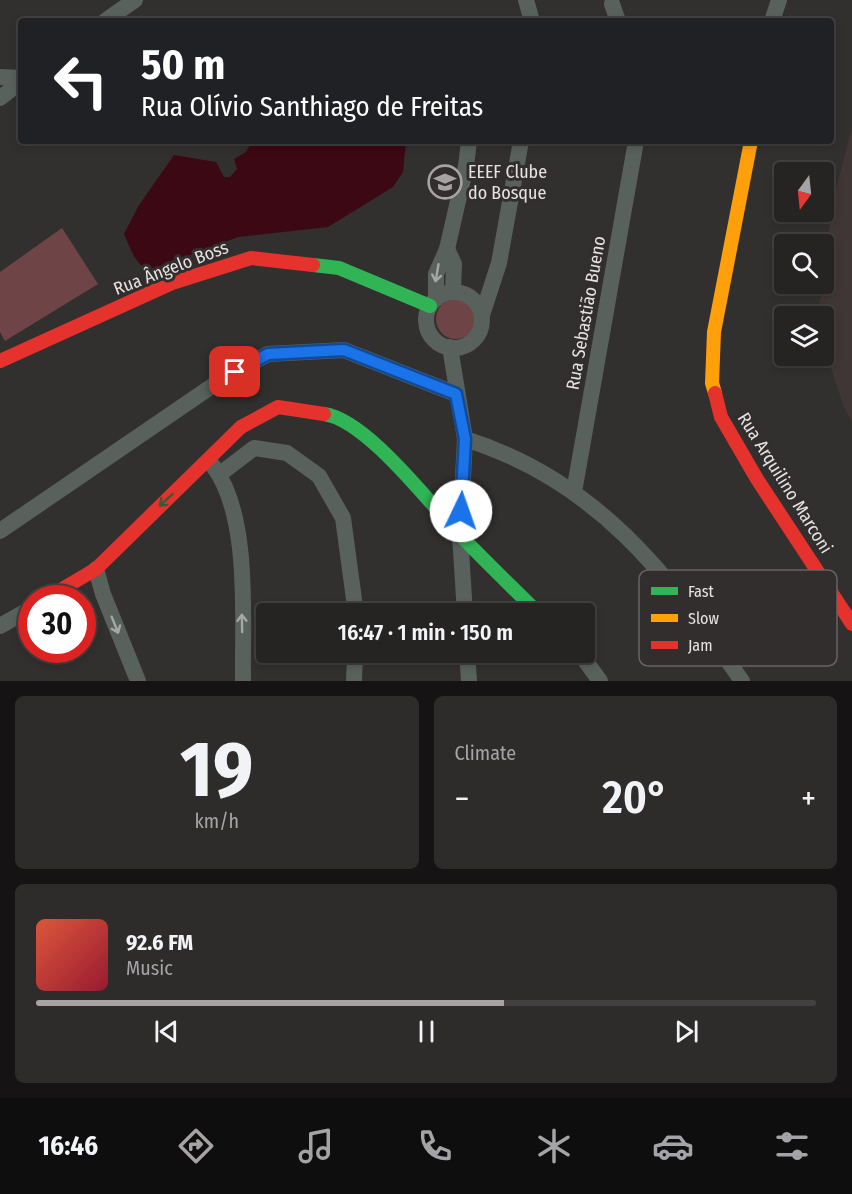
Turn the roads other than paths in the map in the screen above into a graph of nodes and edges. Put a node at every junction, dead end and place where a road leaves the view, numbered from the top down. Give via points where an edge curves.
1 (135, 0) edge
2 (526, 0) edge
3 (778, 1) edge
4 (612, 4) dead end
5 (109, 18) edge
6 (531, 18) edge
7 (617, 18) edge
8 (773, 18) edge
9 (0, 77) edge
10 (18, 80) edge
11 (18, 83) edge
12 (0, 98) edge
13 (469, 144) edge
14 (520, 144) edge
15 (635, 144) edge
16 (751, 144) edge
17 (447, 249) junction
18 (453, 292) junction
19 (433, 302) junction
20 (482, 315) junction
21 (450, 347) junction
22 (0, 361) edge
23 (456, 394) junction
24 (465, 439) junction
25 (215, 468) junction
26 (574, 492) junction
27 (0, 531) edge
28 (460, 535) junction
29 (96, 569) junction
30 (660, 570) edge
31 (817, 570) edge
32 (69, 585) edge
33 (837, 601) edge
34 (355, 603) edge
35 (464, 603) edge
36 (528, 603) edge
37 (18, 616) edge
38 (852, 624) edge
39 (0, 626) edge
40 (355, 663) edge
41 (468, 663) edge
42 (587, 663) edge
43 (732, 666) edge
44 (138, 681) edge
45 (243, 681) edge
46 (354, 681) edge
47 (469, 681) edge
48 (600, 681) edge
49 (742, 681) edge

1 - 5 street
2 - 6 street
3 - 8 street
4 - 7 street
9 - 10 street
11 - 12 street
13 - 17 street
14 - 20 street via 499,263
15 - 26 street, Rua Sebastião Bueno
16 - 31 street, Rua Arquilino Marconi via 714,332 712,383 721,417
17 - 18 street via 454,264
17 -> 19 street via 436,274
18 - 19 street
18 - 20 street via 470,297
19 - 21 street via 426,323 429,332
19 - 22 street, Rua Ângelo Boss via 339,268 251,258 172,283
20 - 21 street via 475,338 460,347
21 - 23 street
23 - 24 street
23 - 27 street via 344,350 268,354 218,381
24 - 26 street via 499,450
24 - 28 street
25 - 28 street via 241,427 278,407 334,415 377,444
25 -> 29 street via 141,522
25 - 34 street via 254,448 287,453 319,476 343,518
45 -> 25 street via 242,575 234,506
26 - 30 street
28 - 35 street
28 - 36 street
29 - 32 street
29 -> 44 street
33 - 38 street, Rua Arquilino Marconi
37 - 39 street
40 - 46 street
41 - 47 street
42 - 48 street
43 - 49 street

